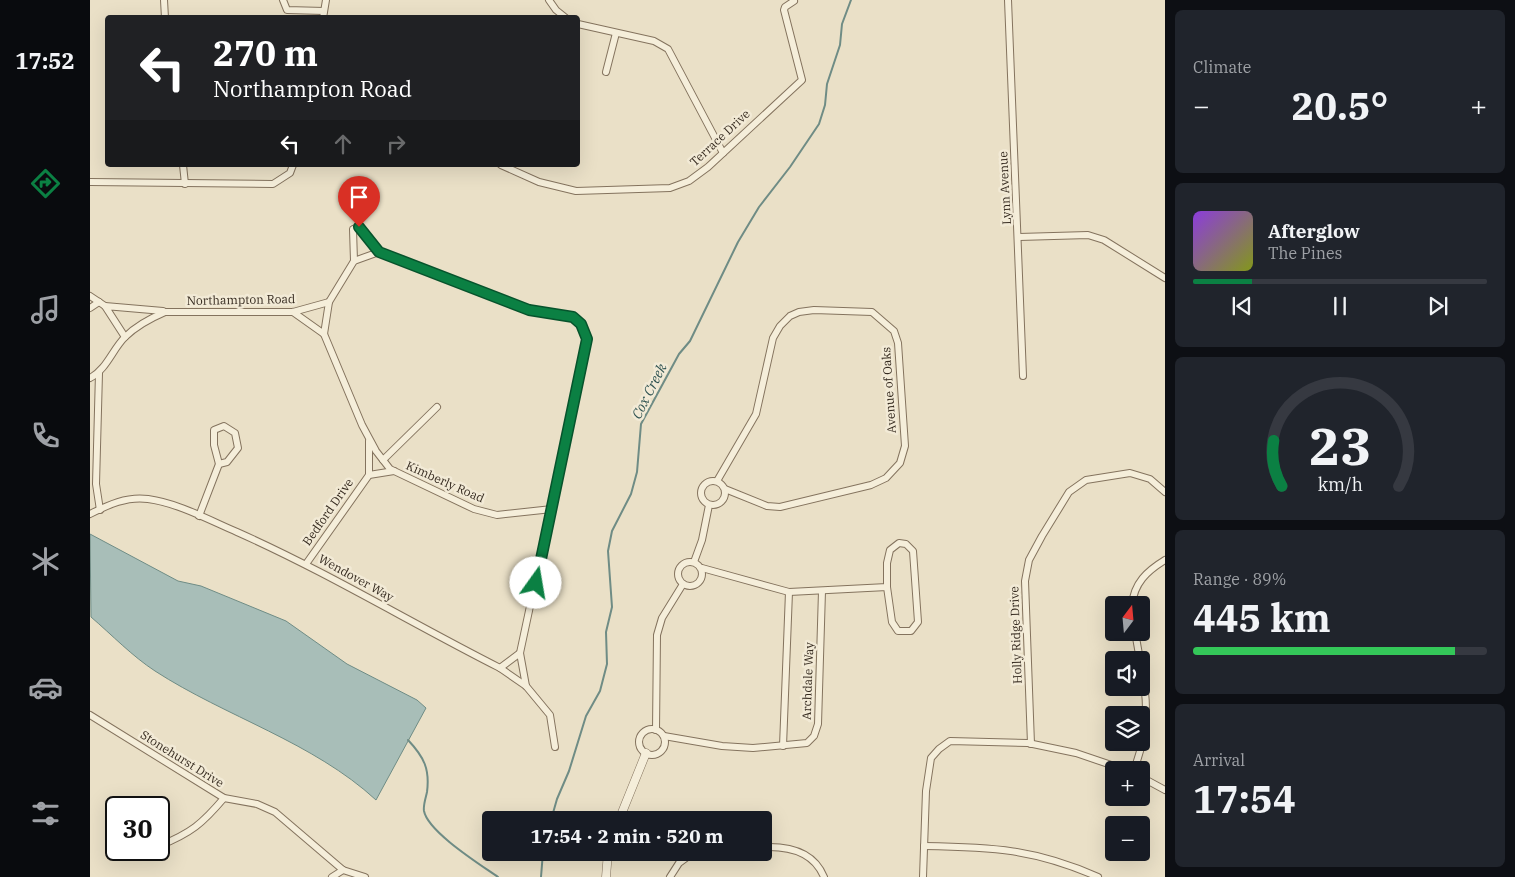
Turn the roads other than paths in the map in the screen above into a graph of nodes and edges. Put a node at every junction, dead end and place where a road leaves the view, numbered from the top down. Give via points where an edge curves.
1 (164, 0) edge
2 (283, 0) edge
3 (326, 0) edge
4 (549, 0) edge
5 (1008, 0) edge
6 (794, 1) edge
7 (323, 14) edge
8 (165, 15) edge
9 (562, 15) edge
10 (580, 24) edge
11 (616, 33) junction
12 (606, 72) dead end
13 (723, 153) junction
14 (183, 167) edge
15 (292, 167) edge
16 (505, 167) edge
17 (90, 182) edge
18 (185, 184) junction
19 (1018, 237) junction
20 (379, 252) junction
21 (354, 261) junction
22 (1165, 278) edge
23 (90, 296) edge
24 (329, 302) junction
25 (102, 304) junction
26 (90, 308) edge
27 (165, 312) junction
28 (293, 312) junction
29 (324, 334) junction
30 (125, 337) junction
31 (99, 373) junction
32 (1023, 376) dead end
33 (90, 378) edge
34 (437, 407) dead end
35 (369, 439) junction
36 (383, 460) junction
37 (219, 464) junction
38 (394, 471) junction
39 (369, 475) junction
40 (717, 481) junction
41 (725, 488) junction
42 (1165, 492) edge
43 (709, 505) junction
44 (552, 509) junction
45 (100, 510) junction
46 (90, 514) edge
47 (199, 516) junction
48 (1165, 560) edge
49 (694, 562) junction
50 (306, 564) junction
51 (702, 568) junction
52 (684, 584) junction
53 (887, 588) junction
54 (822, 591) junction
55 (788, 592) junction
56 (1134, 596) edge
57 (520, 653) junction
58 (500, 668) junction
59 (526, 686) junction
60 (1146, 696) edge
61 (90, 715) edge
62 (656, 730) junction
63 (664, 736) junction
64 (1031, 744) junction
65 (783, 746) junction
66 (555, 747) dead end
67 (646, 753) junction
68 (1137, 761) edge
69 (1105, 763) edge
70 (1150, 782) edge
71 (1165, 790) edge
72 (224, 798) junction
73 (623, 811) edge
74 (170, 841) edge
75 (924, 846) junction
76 (772, 847) edge
77 (607, 861) edge
78 (682, 861) edge
79 (343, 870) junction
80 (332, 877) edge
81 (365, 877) edge
82 (606, 877) edge
83 (670, 877) edge
84 (824, 877) edge
85 (923, 877) edge
86 (1098, 877) edge

1 - 8 street
2 - 7 street via 287,10
3 - 7 street
4 - 9 street
5 - 19 street, Lynn Avenue
6 - 13 street, Terrace Drive via 784,10 802,80
10 - 11 street
11 - 12 street
11 - 13 street via 654,41 668,49
13 - 16 street, Terrace Drive via 689,181 670,188 647,190 588,192 561,189
14 - 18 street
15 - 18 street via 290,173 273,184
17 - 18 street
19 - 22 street via 1088,235 1104,240
19 - 32 street, Lynn Avenue
20 - 21 street
20 - 21 street via 359,227 353,229
20 - 44 street via 529,310 573,317 581,324 587,339
21 - 24 street
23 - 25 street
24 - 28 street, Northampton Road
24 - 29 street
25 - 26 street
25 - 27 street, Northampton Road
25 - 30 street
27 - 28 street, Northampton Road
27 - 30 street, Northampton Road via 147,320
28 - 29 street
29 - 35 street, Kimberly Road
30 - 31 street, Northampton Road
31 - 33 street, Northampton Road
31 - 45 street via 96,484
34 - 36 street
35 - 36 street, Kimberly Road
35 - 39 street, Bedford Drive
36 - 38 street, Kimberly Road
37 - 37 street via 214,430 224,426 236,432 238,448 227,462
37 - 47 street
38 - 39 street, Bedford Drive
38 - 44 street, Kimberly Road via 474,509 497,515
39 - 50 street, Bedford Drive
40 - 41 street
40 - 41 street, Avenue of Oaks via 756,414 772,338 790,316 814,310 872,312 884,320 894,331 900,359 905,446 895,470 871,485 780,506 767,506
40 - 43 street via 706,482 700,490 701,499
41 - 43 street via 722,501
42 - 64 street, Holly Ridge Drive via 1150,479 1130,473 1086,480 1070,492 1029,560 1025,581
43 - 49 street
44 - 57 street
45 - 46 street
45 - 47 street, Wendover Way via 124,500 147,499
47 - 50 street, Wendover Way
48 - 56 street via 1149,570 1136,585
49 - 51 street
49 - 52 street via 684,563 678,571 678,578
50 - 58 street, Wendover Way
51 - 52 street via 703,578 697,585
51 - 55 street
52 - 62 street via 662,618 657,635
53 - 53 street via 892,622 898,631 910,631 918,622 913,551 906,544 899,543 890,550
53 - 54 street
54 - 55 street
54 - 65 street, Archdale Way via 818,724 808,743
55 - 65 street, Archdale Way
57 - 58 street
57 - 59 street
58 - 59 street, Wendover Way
59 - 66 street, Wendover Way via 550,715
60 - 68 street via 1148,717
61 - 72 street, Stonehurst Drive
62 - 63 street
62 - 67 street via 646,731 640,739 641,749
63 - 65 street, Archdale Way via 722,746
63 - 67 street via 665,746 659,754
64 - 69 street
64 - 75 street via 950,741 938,749 931,758 926,791
67 - 73 street
70 - 71 street
72 - 74 street via 201,825
72 - 79 street, Stonehurst Drive via 257,804 275,812
75 - 85 street
75 - 86 street via 990,847 1017,851 1042,856
76 - 84 street via 801,852 814,860
77 - 82 street
78 - 83 street
79 - 80 street
79 - 81 street, Stonehurst Drive

